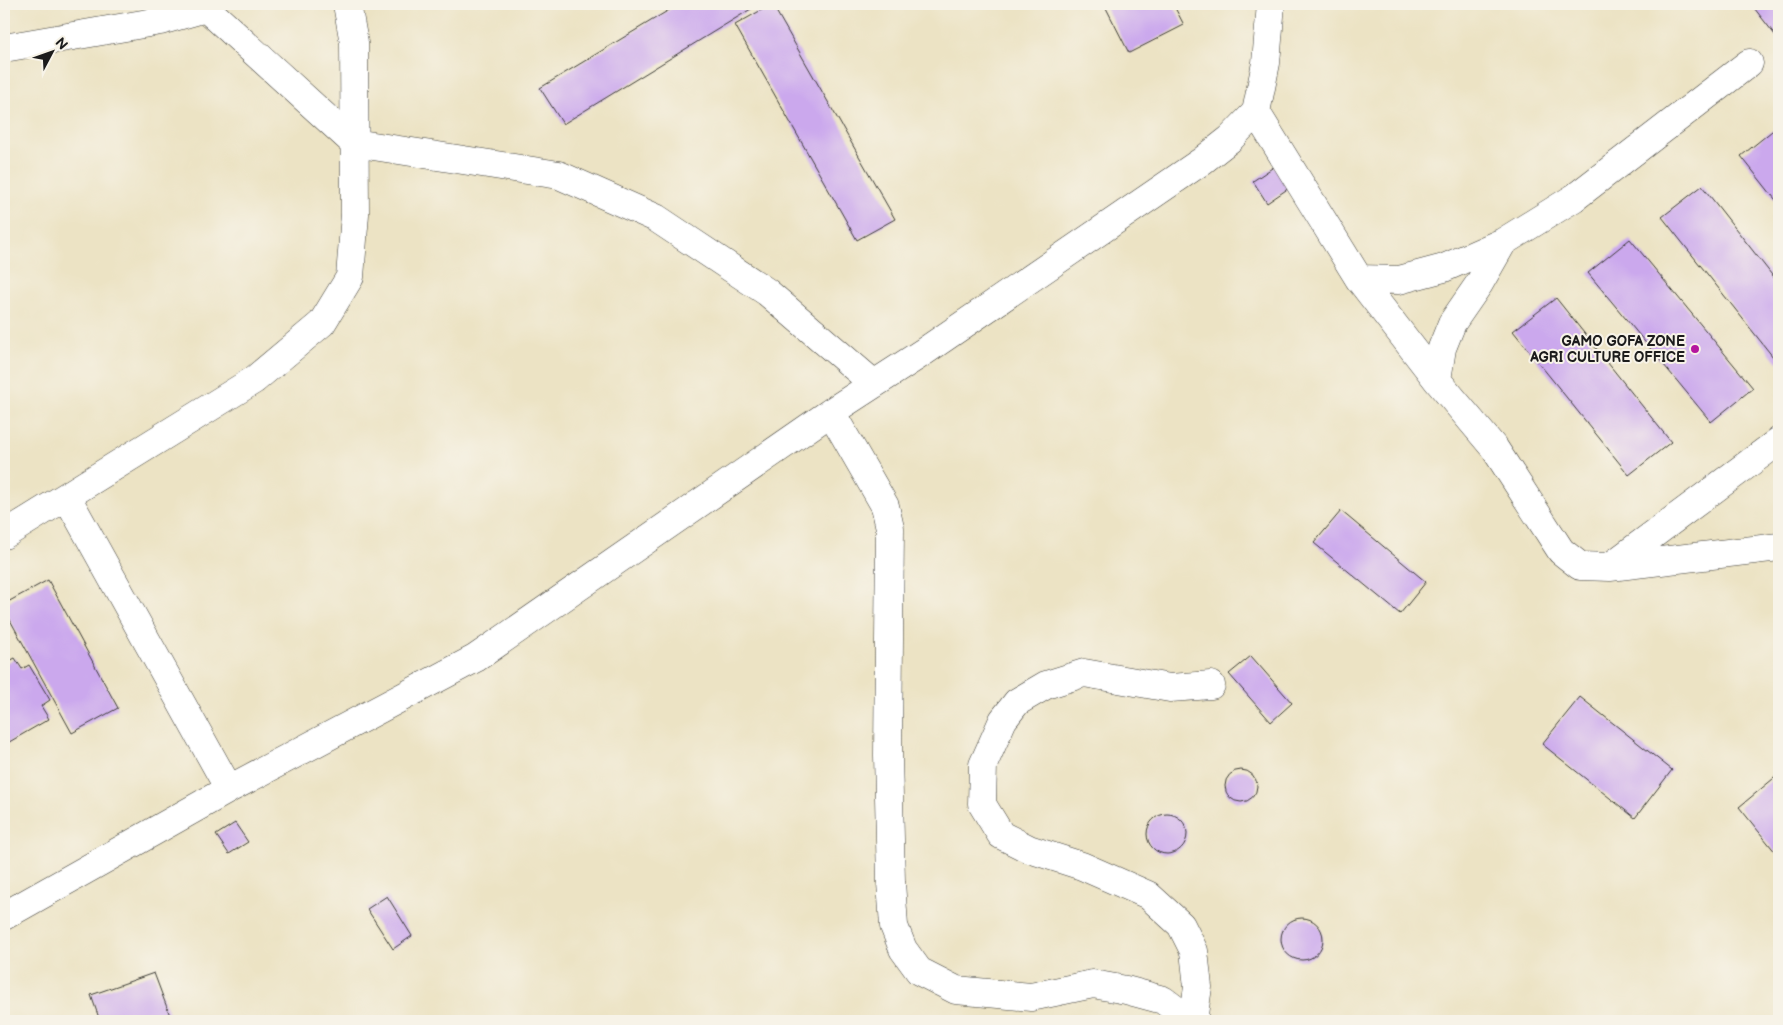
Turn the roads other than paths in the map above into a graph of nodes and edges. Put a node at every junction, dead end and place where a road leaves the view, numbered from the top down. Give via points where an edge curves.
1 (347, 4) edge
2 (1271, 4) edge
3 (208, 6) edge
4 (4, 48) edge
5 (1749, 64) dead end
6 (1256, 112) junction
7 (354, 143) junction
8 (1503, 242) junction
9 (1359, 278) junction
10 (1437, 380) junction
11 (874, 384) junction
12 (831, 412) junction
13 (1779, 441) edge
14 (67, 497) junction
15 (4, 535) edge
16 (1779, 546) edge
17 (1610, 567) junction
18 (1211, 685) dead end
19 (229, 789) junction
20 (4, 916) edge
21 (1192, 1021) edge

1 - 7 street via 354,43
2 - 6 street via 1266,63
3 - 4 street via 160,21
3 - 7 street
5 - 8 street via 1574,198
6 - 9 street
6 - 11 street via 1230,140 1202,161
7 - 11 street via 559,175 656,218 767,292
7 - 14 street via 355,214 350,276 322,323 254,380
8 - 9 street via 1444,268 1398,280
8 - 10 street via 1452,323 1442,348
9 - 10 street
10 - 17 street via 1495,449 1561,551 1580,566
11 - 12 street
12 - 19 street via 476,658
12 - 21 street via 885,506 890,528 888,755 891,882 894,926 903,949 919,971 956,990 1031,997 1093,984 1163,1000
13 - 17 street
14 - 15 street
14 - 19 street
16 - 17 street
18 - 21 street via 1170,688 1084,673 1046,685 1018,702 1003,720 984,765 982,804 1001,835 1148,895 1181,925 1194,951 1198,987
19 - 20 street

